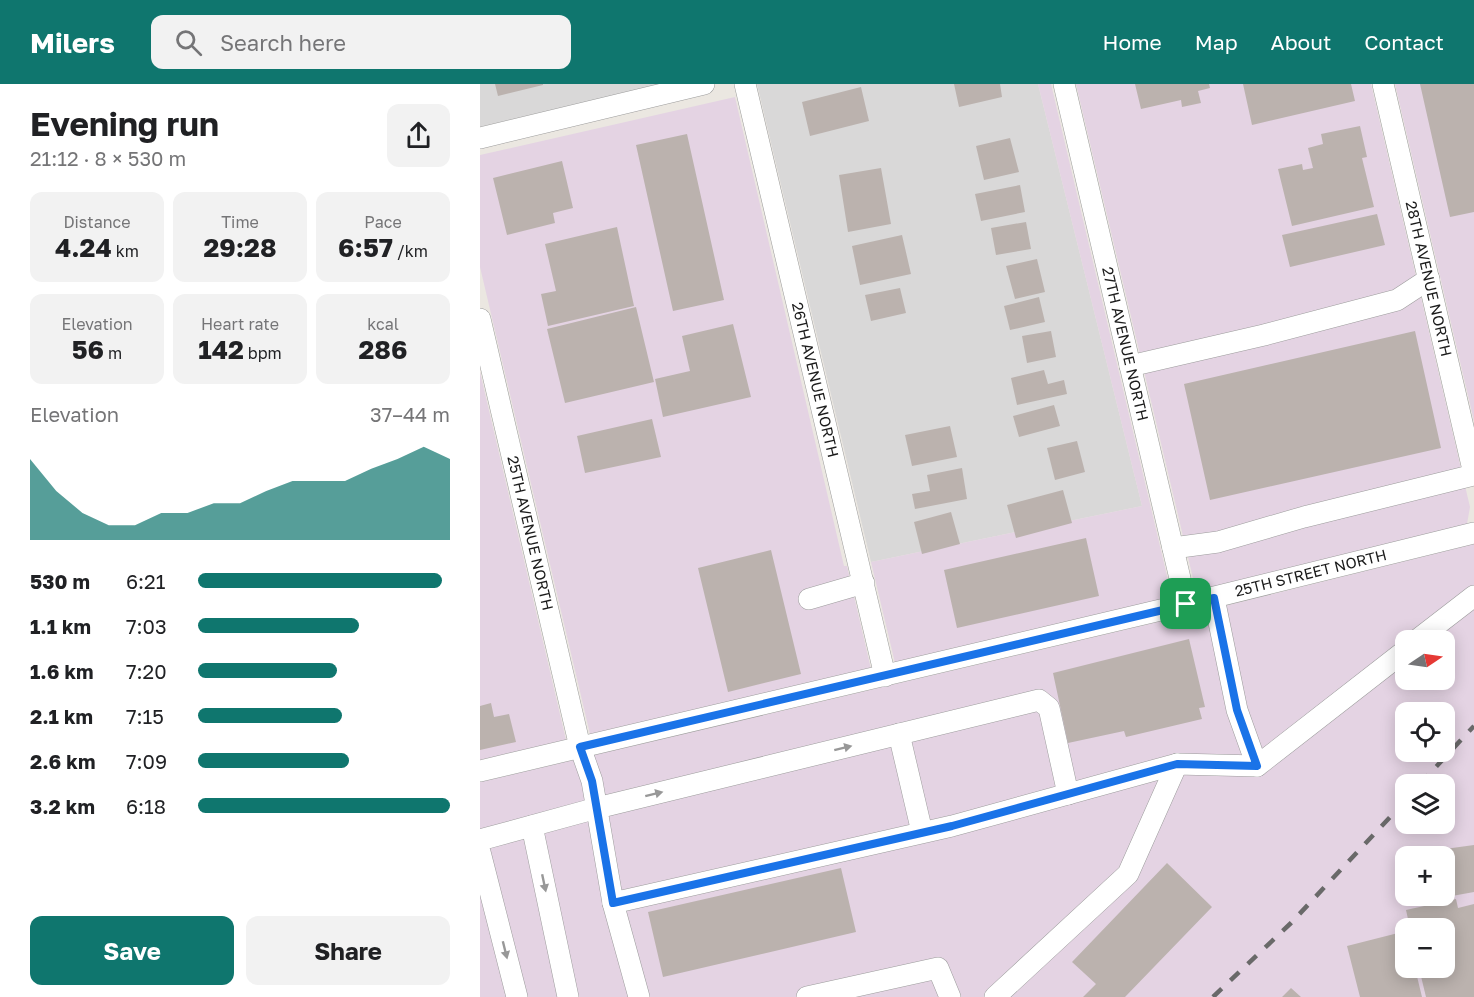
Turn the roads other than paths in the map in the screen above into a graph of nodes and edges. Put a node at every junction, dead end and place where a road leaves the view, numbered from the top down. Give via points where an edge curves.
1 (704, 84) edge
2 (745, 84) edge
3 (1064, 84) edge
4 (1383, 84) edge
5 (480, 138) edge
6 (1429, 279) junction
7 (480, 320) edge
8 (1130, 366) junction
9 (1474, 474) edge
10 (1474, 534) edge
11 (1173, 548) junction
12 (864, 583) junction
13 (1474, 596) edge
14 (1214, 598) junction
15 (809, 599) dead end
16 (1186, 604) junction
17 (1430, 630) edge
18 (1395, 659) edge
19 (885, 676) junction
20 (899, 734) junction
21 (580, 747) junction
22 (1177, 764) junction
23 (1257, 766) junction
24 (480, 771) edge
25 (1068, 794) junction
26 (597, 808) junction
27 (532, 826) junction
28 (922, 832) junction
29 (480, 840) edge
30 (480, 852) edge
31 (613, 903) junction
32 (517, 997) edge
33 (568, 997) edge
34 (639, 997) edge
35 (807, 997) edge
36 (950, 997) edge
37 (994, 997) edge

1 - 5 street
2 - 12 street, 26TH AVENUE NORTH
3 - 8 street, 27TH AVENUE NORTH
4 - 6 street, 28TH AVENUE NORTH
6 - 8 street via 1397,300
6 - 9 street, 28TH AVENUE NORTH
7 - 21 street, 25TH AVENUE NORTH
8 - 11 street, 27TH AVENUE NORTH
9 - 11 street via 1218,542
10 - 14 street, 25TH STREET NORTH
11 - 16 street, 27TH AVENUE NORTH
12 - 15 street
12 - 19 street, 26TH AVENUE NORTH
13 - 17 street
14 - 16 street, 25TH STREET NORTH
14 - 23 street via 1237,710
16 - 19 street, 25TH STREET NORTH
18 - 23 street
19 - 21 street, 25TH STREET NORTH
20 - 25 street via 1039,700 1049,708
26 -> 20 street
20 - 28 street
21 - 24 street, 25TH STREET NORTH
21 - 26 street, 25TH AVENUE NORTH
22 - 23 street
22 - 25 street
22 - 37 street via 1128,874
25 - 28 street
26 - 27 street
26 - 31 street, 25TH AVENUE NORTH
27 - 29 street
27 -> 33 street
28 - 31 street
30 -> 32 street
31 - 34 street, 25TH AVENUE NORTH
35 - 36 street via 938,968

